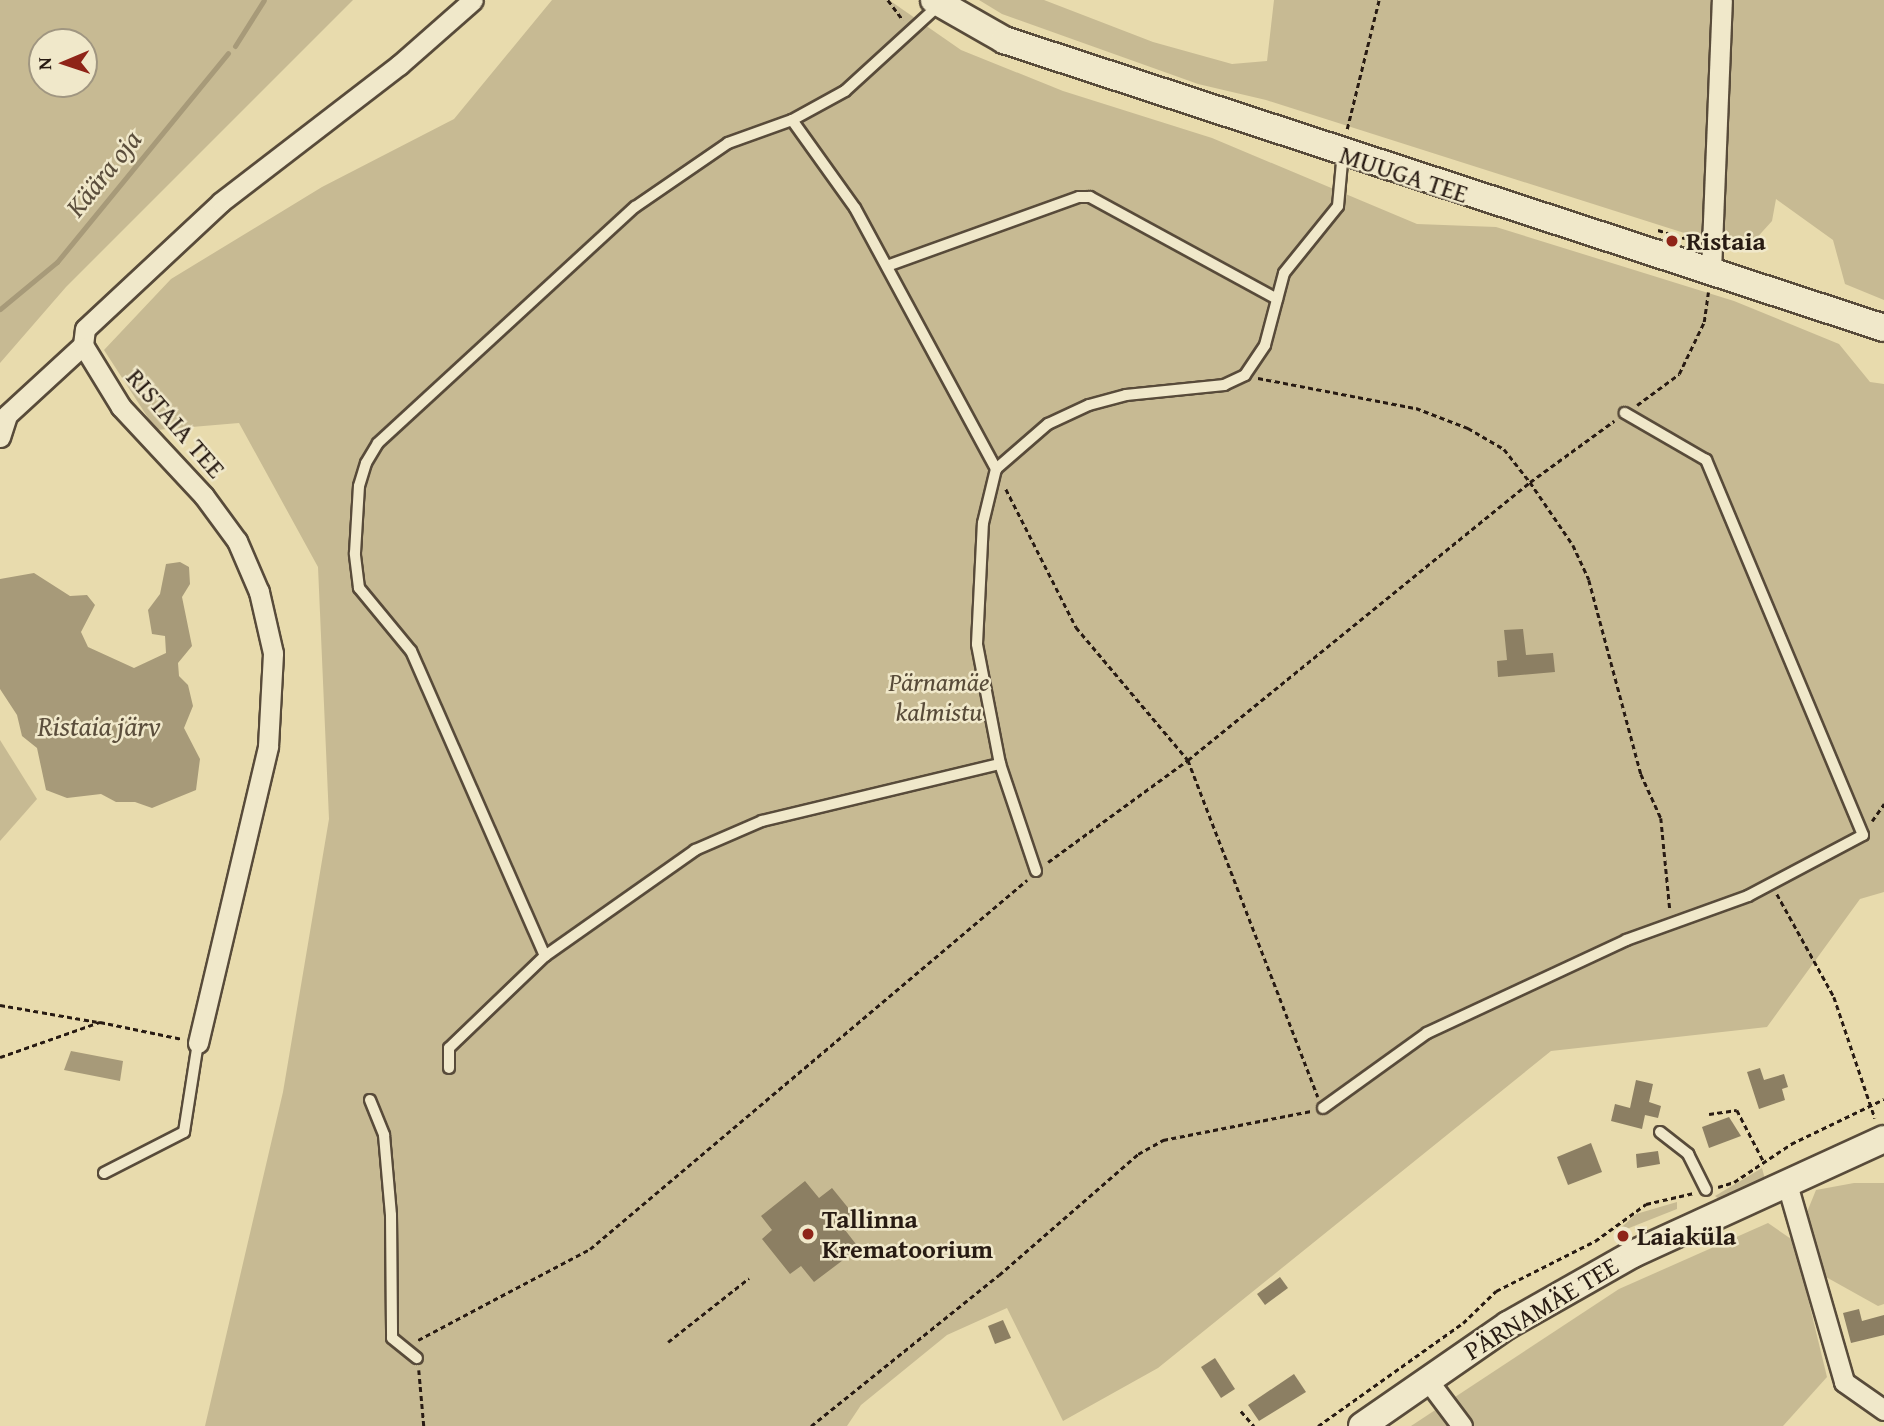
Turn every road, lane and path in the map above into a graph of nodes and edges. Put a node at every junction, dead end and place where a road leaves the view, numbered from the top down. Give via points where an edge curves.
1 (473, 0) edge
2 (888, 0) edge
3 (1379, 0) edge
4 (1722, 0) edge
5 (937, 3) edge
6 (911, 31) junction
7 (792, 120) junction
8 (1343, 147) junction
9 (887, 267) junction
10 (1711, 271) junction
11 (1277, 299) junction
12 (1884, 328) edge
13 (83, 345) junction
14 (1245, 375) junction
15 (1625, 413) junction
16 (0, 437) edge
17 (996, 469) junction
18 (1530, 482) junction
19 (1188, 760) junction
20 (1000, 764) junction
21 (1884, 804) edge
22 (1863, 835) junction
23 (1036, 871) junction
24 (1771, 884) junction
25 (1672, 923) junction
26 (545, 956) junction
27 (0, 1005) edge
28 (100, 1022) junction
29 (198, 1043) junction
30 (0, 1057) edge
31 (449, 1068) dead end
32 (370, 1100) dead end
33 (1323, 1108) junction
34 (1709, 1114) dead end
35 (1660, 1132) dead end
36 (1883, 1139) edge
37 (1764, 1162) dead end
38 (104, 1173) dead end
39 (1787, 1184) junction
40 (1706, 1191) dead end
41 (1689, 1194) dead end
42 (1690, 1206) dead end
43 (749, 1278) dead end
44 (668, 1342) dead end
45 (418, 1358) junction
46 (1426, 1378) junction
47 (1241, 1410) dead end
48 (1884, 1410) edge
49 (424, 1426) edge
50 (811, 1426) edge
51 (1254, 1426) edge
52 (1362, 1426) edge
53 (1462, 1426) edge

1 - 13 street via 399,65 167,249 85,329
2 - 6 path
3 - 8 path
4 - 10 street
5 - 6 lane
5 - 8 main road, MUUGA TEE via 1004,40
6 - 7 lane via 845,91
7 - 9 lane via 855,208
7 - 26 lane via 728,143 635,207 378,443 366,463 355,553 359,588 411,651
8 - 10 main road, MUUGA TEE
8 - 11 lane via 1338,206 1284,273
9 - 11 lane via 1079,197 1090,198
9 - 17 lane
10 - 12 main road, MUUGA TEE
10 - 15 path via 1704,322 1679,374
11 - 14 lane via 1265,345
13 - 16 street via 7,415
13 - 29 street, RISTAIA TEE via 121,407 204,496 237,541 260,592 274,653 268,746
14 - 17 lane via 1224,385 1126,395 1089,404 1048,424
14 - 18 path via 1416,408 1468,428 1504,449
15 - 18 path
15 - 22 lane via 1706,460
17 - 19 path via 1076,627
17 - 20 lane via 983,523 977,644
18 - 19 path
18 - 25 path via 1573,545 1589,580 1641,774 1661,818
19 - 23 path
19 - 33 path
20 - 23 lane
20 - 26 lane via 762,821 695,850
21 - 22 path
22 - 24 lane
23 - 45 path via 590,1249 416,1341
24 - 25 lane
24 - 36 path via 1834,997
25 - 33 lane via 1427,1033
26 - 31 lane via 449,1048
27 - 28 path
28 - 29 path
28 - 30 path
29 - 38 lane via 184,1132
32 - 45 lane via 384,1135 389,1188 392,1338
33 - 50 path via 1163,1140 1138,1154 999,1275
34 - 37 path via 1737,1110
35 - 40 lane via 1688,1154
36 - 39 main road, PÄRNAMÄE TEE
39 - 46 main road, PÄRNAMÄE TEE via 1633,1254
39 - 48 street via 1844,1382
41 - 42 path
43 - 44 path
45 - 49 path
46 - 52 main road, PÄRNAMÄE TEE
46 - 53 street
47 - 51 path

